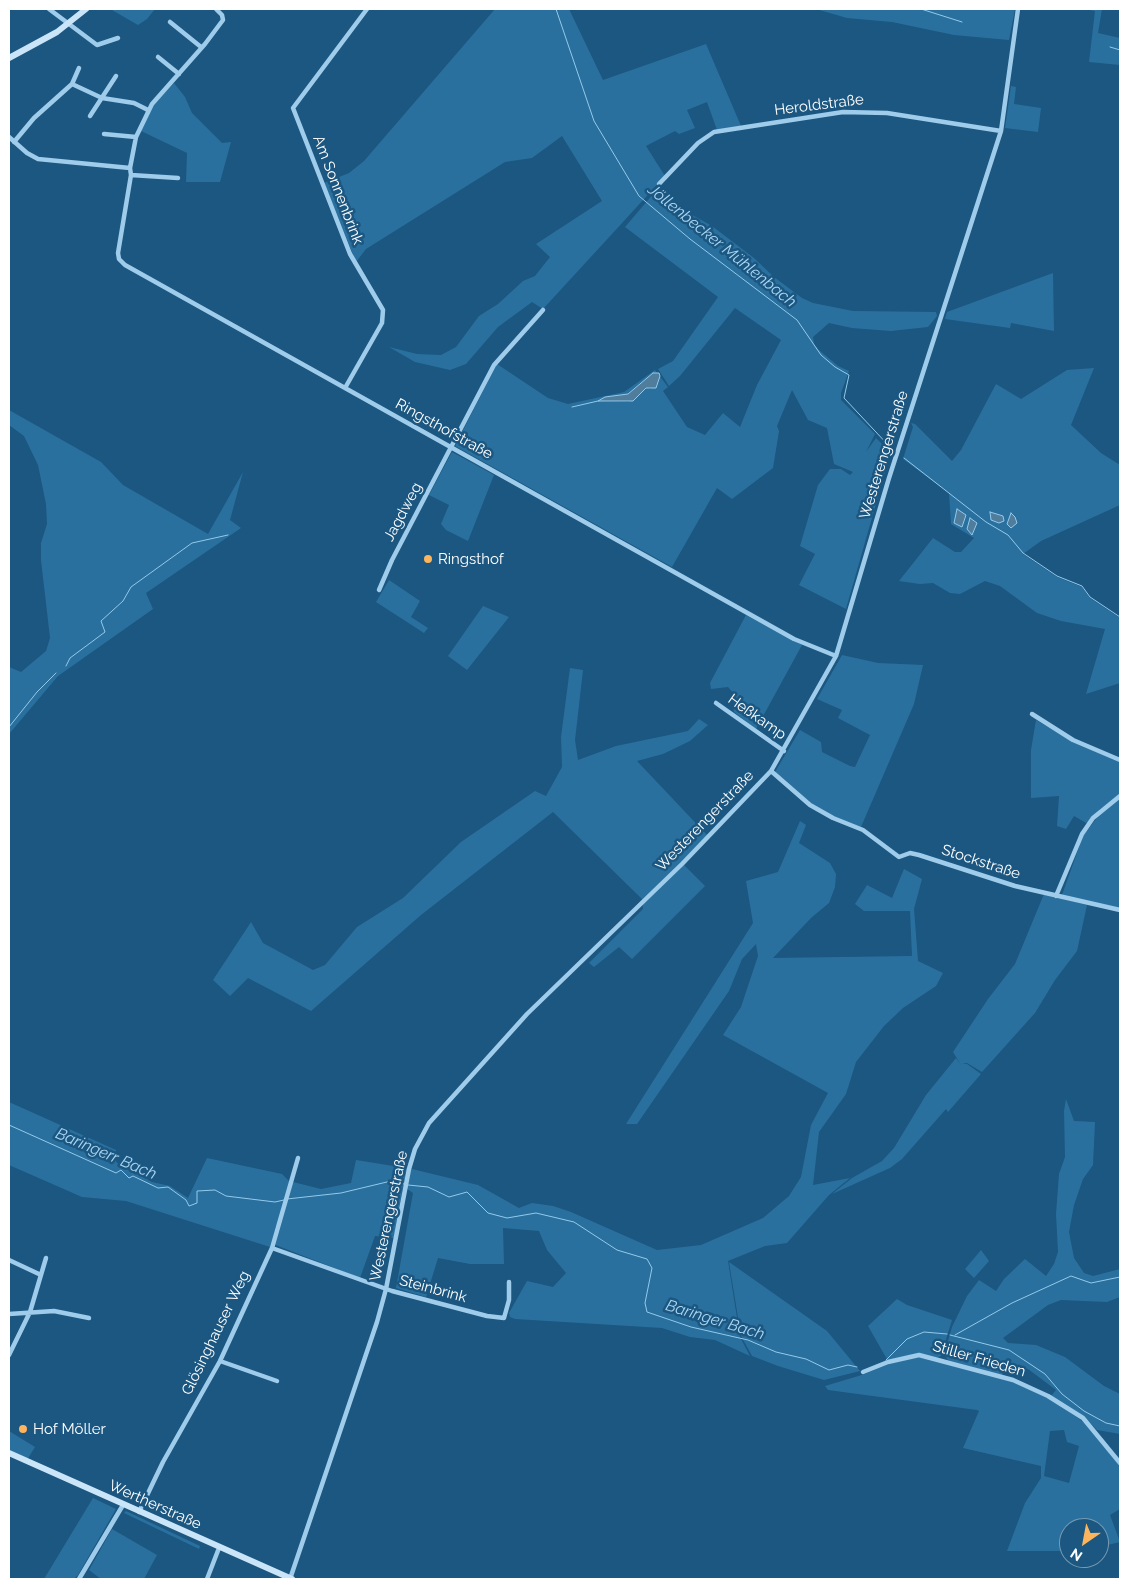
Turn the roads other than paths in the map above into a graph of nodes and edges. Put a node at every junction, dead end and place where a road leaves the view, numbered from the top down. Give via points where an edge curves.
1 (49, 9) edge
2 (86, 9) edge
3 (216, 9) edge
4 (367, 9) edge
5 (1018, 9) edge
6 (170, 22) dead end
7 (68, 24) junction
8 (118, 38) dead end
9 (201, 47) junction
10 (158, 57) dead end
11 (9, 58) edge
12 (79, 68) dead end
13 (179, 74) junction
14 (116, 76) dead end
15 (72, 84) junction
16 (102, 98) junction
17 (148, 110) junction
18 (90, 116) dead end
19 (1001, 131) junction
20 (104, 134) dead end
21 (9, 137) edge
22 (136, 137) junction
23 (14, 142) junction
24 (130, 168) junction
25 (131, 175) junction
26 (178, 178) dead end
27 (659, 184) dead end
28 (543, 310) dead end
29 (345, 388) junction
30 (451, 447) junction
31 (379, 590) dead end
32 (836, 656) junction
33 (716, 703) dead end
34 (1032, 714) dead end
35 (784, 751) junction
36 (1120, 760) edge
37 (771, 771) junction
38 (1120, 796) edge
39 (1056, 896) junction
40 (1120, 910) edge
41 (298, 1158) dead end
42 (272, 1248) junction
43 (46, 1258) dead end
44 (9, 1260) edge
45 (41, 1275) junction
46 (509, 1282) dead end
47 (386, 1289) junction
48 (30, 1312) junction
49 (9, 1314) edge
50 (89, 1318) dead end
51 (9, 1355) edge
52 (220, 1361) junction
53 (863, 1372) dead end
54 (278, 1381) dead end
55 (9, 1452) edge
56 (1120, 1464) edge
57 (123, 1505) junction
58 (139, 1512) junction
59 (219, 1548) junction
60 (79, 1579) edge
61 (207, 1579) edge
62 (289, 1579) edge

1 - 7 street
2 - 7 main road
3 - 9 street, Ringsthofstraße via 223,20
4 - 29 street, Am Sonnenbrink via 293,104 350,254 382,310 382,322
5 - 19 street, Westerengerstraße
6 - 9 street
7 - 8 street via 97,45
7 - 11 main road
9 - 13 street, Ringsthofstraße
10 - 13 street
12 - 15 street
13 - 17 street, Ringsthofstraße
14 - 16 street
15 - 16 street
15 - 23 street via 34,118
16 - 17 street via 134,103
16 - 18 street
17 - 22 street, Ringsthofstraße
19 - 27 street, Heroldstraße via 873,111 714,132 698,143
19 - 32 street, Westerengerstraße via 889,478
20 - 22 street
21 - 23 street
22 - 24 street, Ringsthofstraße
23 - 24 street via 38,159
24 - 25 street, Ringsthofstraße
25 - 26 street
25 - 29 street, Ringsthofstraße via 118,254 121,262
28 - 30 street, Jagdweg via 494,364
29 - 30 street, Ringsthofstraße
30 - 31 street, Jagdweg
30 - 32 street, Ringsthofstraße via 794,640
32 - 35 street, Westerengerstraße
33 - 35 street, Heßkamp
34 - 36 street via 1072,740
35 - 37 street, Westerengerstraße
37 - 39 street, Stockstraße via 810,805 863,830 899,857 919,855
37 - 47 street, Westerengerstraße via 682,864 527,1014 429,1123 415,1149 406,1182
38 - 39 street via 1093,818
39 - 40 street, Stockstraße
41 - 42 street, Glösinghauser Weg
42 - 47 street, Steinbrink
42 - 52 street, Glösinghauser Weg
43 - 45 street
44 - 45 street
45 - 48 street
46 - 47 street, Steinbrink via 504,1318 426,1302
47 - 62 street, Westerengerstraße via 366,1357
48 - 49 street
48 - 50 street via 54,1311
48 - 51 street
52 - 54 street
52 - 58 street, Glösinghauser Weg
53 - 56 street, Stiller Frieden via 919,1355 1013,1380 1048,1396 1083,1418
55 - 57 main road, Wertherstraße
57 - 58 main road, Wertherstraße
57 - 60 street
58 - 59 main road, Wertherstraße
59 - 61 street
59 - 62 main road, Wertherstraße

